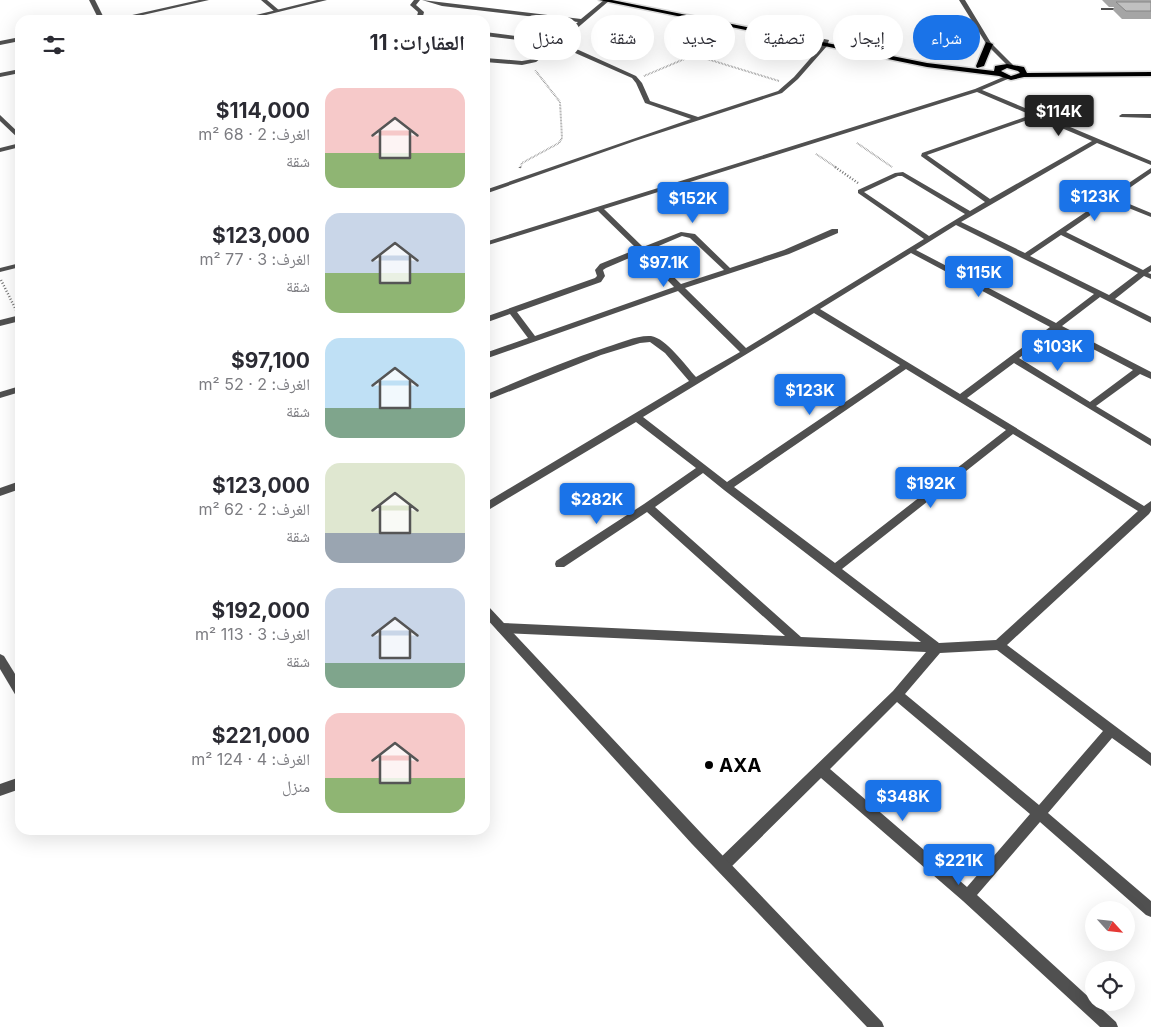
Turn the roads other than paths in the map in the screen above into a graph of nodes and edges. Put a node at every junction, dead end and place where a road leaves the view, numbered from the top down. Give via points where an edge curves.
1 (92, 0) edge
2 (206, 0) edge
3 (264, 0) edge
4 (324, 0) edge
5 (418, 0) edge
6 (425, 0) edge
7 (605, 0) edge
8 (629, 0) edge
9 (962, 0) edge
10 (188, 2) edge
11 (1132, 8) edge
12 (1102, 9) dead end
13 (277, 11) junction
14 (100, 15) edge
15 (134, 15) edge
16 (260, 15) edge
17 (420, 15) edge
18 (582, 21) joint
19 (490, 35) edge
20 (514, 38) edge
21 (15, 40) edge
22 (0, 43) edge
23 (825, 43) junction
24 (989, 44) junction
25 (581, 54) edge
26 (490, 60) edge
27 (536, 60) edge
28 (980, 66) junction
29 (1011, 66) junction
30 (998, 71) junction
31 (15, 72) edge
32 (1022, 72) junction
33 (1151, 74) edge
34 (0, 76) edge
35 (1008, 77) junction
36 (977, 90) junction
37 (1036, 115) junction
38 (1122, 116) dead end
39 (1151, 116) edge
40 (0, 117) edge
41 (698, 119) junction
42 (15, 133) edge
43 (1096, 141) junction
44 (15, 146) edge
45 (0, 150) edge
46 (1151, 163) edge
47 (1151, 170) edge
48 (490, 190) edge
49 (1110, 198) junction
50 (990, 202) junction
51 (599, 208) junction
52 (970, 214) junction
53 (1151, 215) edge
54 (956, 222) junction
55 (835, 231) dead end
56 (1062, 232) junction
57 (928, 239) junction
58 (490, 242) edge
59 (910, 250) junction
60 (642, 251) junction
61 (1026, 256) junction
62 (15, 266) edge
63 (1151, 267) edge
64 (0, 270) edge
65 (729, 271) junction
66 (1147, 275) edge
67 (679, 287) junction
68 (1099, 294) junction
69 (1109, 299) junction
70 (814, 309) junction
71 (512, 311) junction
72 (15, 318) edge
73 (490, 318) edge
74 (1151, 320) edge
75 (0, 323) edge
76 (1057, 326) junction
77 (533, 340) junction
78 (745, 352) junction
79 (490, 354) edge
80 (1014, 359) junction
81 (906, 365) junction
82 (1140, 370) junction
83 (1151, 376) edge
84 (695, 382) junction
85 (15, 390) edge
86 (0, 395) edge
87 (490, 396) edge
88 (961, 398) junction
89 (1090, 406) junction
90 (636, 417) junction
91 (1012, 430) junction
92 (1151, 444) edge
93 (703, 468) junction
94 (15, 487) edge
95 (727, 487) junction
96 (0, 492) edge
97 (490, 505) edge
98 (648, 507) junction
99 (1148, 508) edge
100 (560, 564) dead end
101 (835, 569) junction
102 (490, 615) edge
103 (502, 628) junction
104 (798, 642) junction
105 (999, 645) junction
106 (937, 648) junction
107 (0, 660) edge
108 (15, 684) edge
109 (897, 695) junction
110 (1112, 730) junction
111 (1151, 760) edge
112 (820, 769) junction
113 (15, 785) edge
114 (0, 790) edge
115 (1039, 812) junction
116 (723, 865) junction
117 (968, 896) junction
118 (1151, 910) edge
119 (877, 1027) edge
120 (1112, 1027) edge

1 - 14 street
2 - 10 street
3 - 13 street
4 - 13 street
5 - 17 street via 413,4
6 - 18 street
7 - 18 street
7 - 23 main road
8 - 23 main road
9 - 24 street
10 - 15 street
11 - 12 lane
13 - 16 street
19 - 20 street
21 - 22 street
23 - 28 main road
23 - 30 main road via 927,65
23 - 41 street via 780,92
24 - 28 main road
24 - 29 street
25 - 41 street via 636,79 647,102
26 - 27 street via 527,63
28 - 30 main road
29 - 30 main road
29 - 32 main road
30 - 35 main road
31 - 34 street
32 - 33 main road
32 - 35 main road via 1017,78
35 - 36 street
36 - 37 street
36 - 51 street
37 - 43 street
37 - 50 street via 924,154
38 - 39 street
40 - 42 street
41 - 48 street
43 - 46 street
43 - 50 street
44 - 45 street
47 - 49 street
49 - 53 street
49 - 56 street
50 - 52 street
51 - 58 street
51 - 60 street
52 - 54 street
52 - 57 street via 903,174 860,192
54 - 57 street
54 - 61 street
55 - 65 street via 803,247
56 - 61 street
56 - 66 street
57 - 59 street
59 - 70 street
59 - 76 street
60 - 65 street via 687,234
60 - 67 street
60 - 71 street via 600,268 598,280
61 - 68 street
62 - 64 street
63 - 66 street
65 - 67 street
66 - 69 street
67 - 77 street
67 - 78 street
68 - 69 street
68 - 76 street
69 - 74 street
70 - 78 street
70 - 81 street
71 - 73 street
71 - 77 street
72 - 75 street
76 - 80 street
76 - 82 street
77 - 79 street
78 - 84 street
80 - 88 street
80 - 89 street
81 - 88 street
81 - 95 street
82 - 83 street
82 - 89 street
84 - 87 street via 658,343 645,339 572,363
84 - 90 street
85 - 86 street
88 - 91 street
89 - 92 street
90 - 93 street
90 - 97 street
91 - 99 street
91 - 101 street
93 - 95 street
93 - 98 street
94 - 96 street
95 - 101 street
98 - 100 street
98 - 104 street
99 - 105 street
101 - 106 street
102 - 103 street
103 - 104 street
103 - 116 street
104 - 106 street
105 - 106 street
105 - 110 street
106 - 109 street
107 - 108 street
109 - 112 street
109 - 115 street
110 - 111 street
110 - 115 street
112 - 116 street
112 - 117 street
113 - 114 street
115 - 117 street
115 - 118 street
116 - 119 street
117 - 120 street

